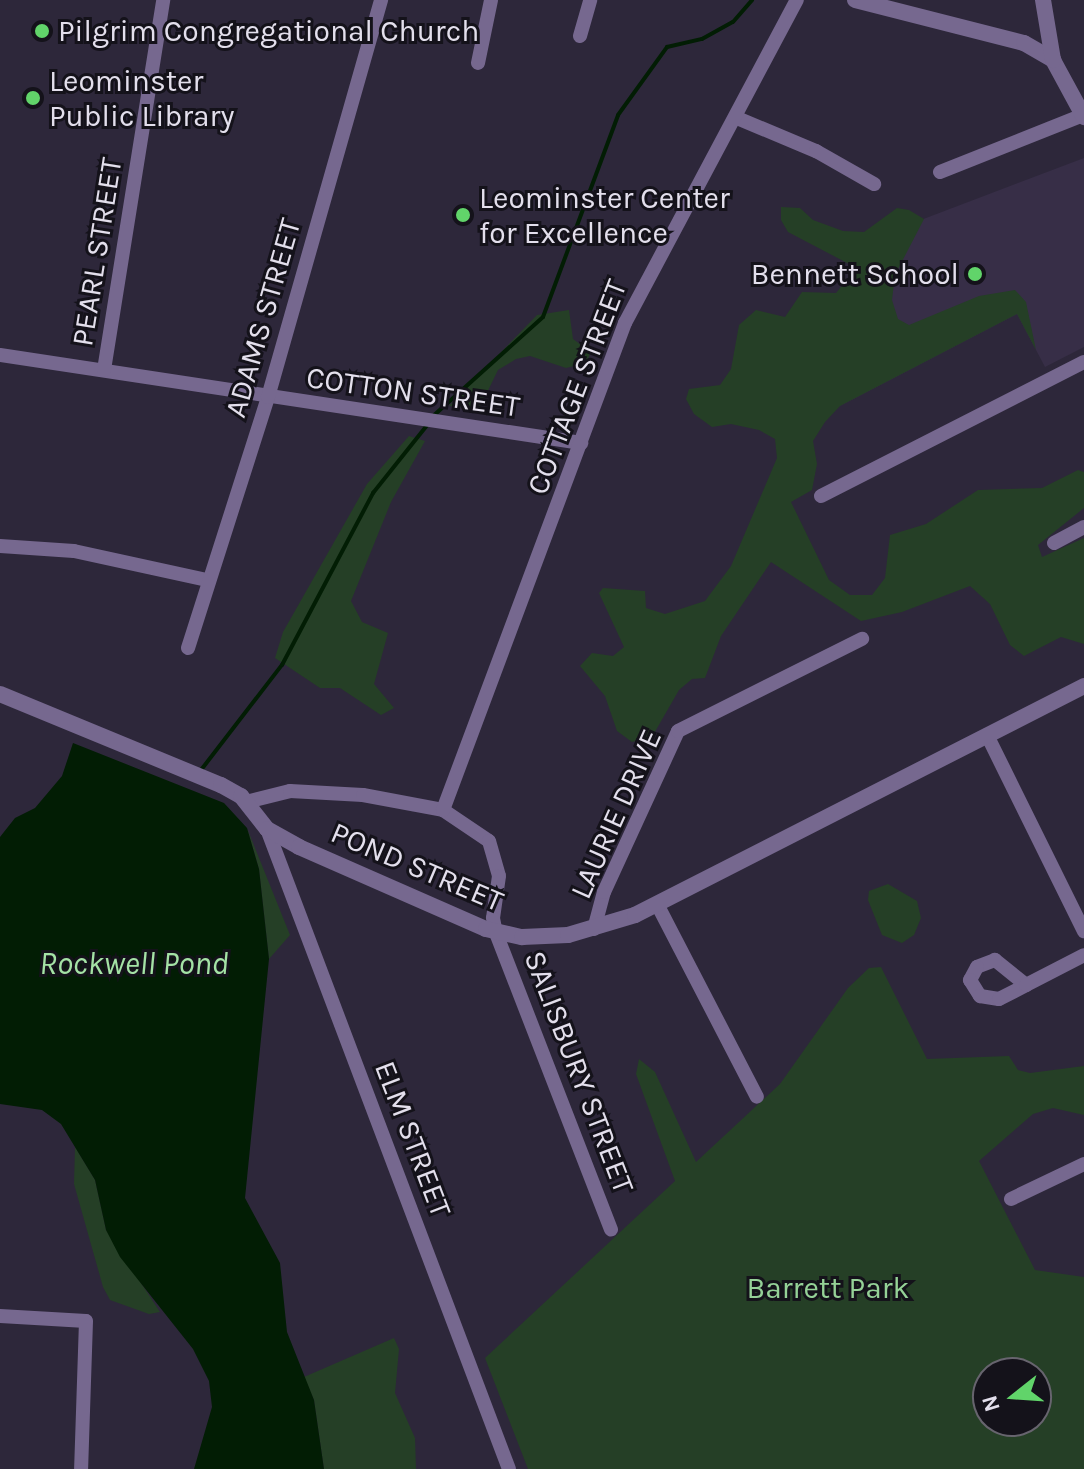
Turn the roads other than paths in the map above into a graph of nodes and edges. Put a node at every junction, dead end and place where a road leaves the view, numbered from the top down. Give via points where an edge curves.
1 (163, 0) edge
2 (381, 0) edge
3 (491, 0) edge
4 (590, 0) edge
5 (797, 0) edge
6 (855, 0) edge
7 (1043, 0) edge
8 (580, 36) dead end
9 (1053, 60) junction
10 (478, 63) dead end
11 (1084, 116) edge
12 (737, 118) junction
13 (940, 172) dead end
14 (874, 184) dead end
15 (0, 355) edge
16 (1084, 362) edge
17 (104, 370) junction
18 (268, 397) junction
19 (581, 443) junction
20 (821, 496) dead end
21 (1084, 527) edge
22 (1054, 543) dead end
23 (0, 546) edge
24 (207, 580) junction
25 (862, 639) dead end
26 (188, 648) dead end
27 (1084, 686) edge
28 (0, 694) edge
29 (987, 735) junction
30 (246, 802) junction
31 (443, 810) junction
32 (267, 829) junction
33 (657, 904) junction
34 (594, 929) junction
35 (1084, 931) edge
36 (496, 933) junction
37 (1084, 955) edge
38 (1026, 985) dead end
39 (757, 1097) dead end
40 (1084, 1164) edge
41 (1011, 1199) dead end
42 (611, 1230) dead end
43 (0, 1316) edge
44 (81, 1469) edge
45 (509, 1469) edge

1 - 17 street, PEARL STREET
2 - 18 street, ADAMS STREET
3 - 10 street
4 - 8 street
5 - 12 street, COTTAGE STREET
6 - 9 street via 1024,43
7 - 9 street
9 - 11 street
11 - 13 street
12 - 14 street via 816,151
12 - 19 street, COTTAGE STREET via 638,293
15 - 17 street, COTTON STREET
16 - 20 street
17 - 18 street, COTTON STREET
18 - 19 street, COTTON STREET
18 - 24 street, ADAMS STREET
19 - 31 street, COTTAGE STREET
21 - 22 street
23 - 24 street via 74,551
24 - 26 street, ADAMS STREET
25 - 34 street, LAURIE DRIVE via 678,731 604,892
27 - 29 street, POND STREET
28 - 30 street, POND STREET via 207,780
29 - 33 street, POND STREET
29 - 35 street
30 - 31 street via 308,790
30 - 32 street, POND STREET
31 - 36 street via 479,832 494,852 499,876
32 - 36 street, POND STREET
32 - 45 street, ELM STREET
33 - 34 street, POND STREET
33 - 39 street
34 - 36 street, POND STREET via 522,937
36 - 42 street, SALISBURY STREET
37 - 38 street
40 - 41 street
43 - 44 street via 86,1321

